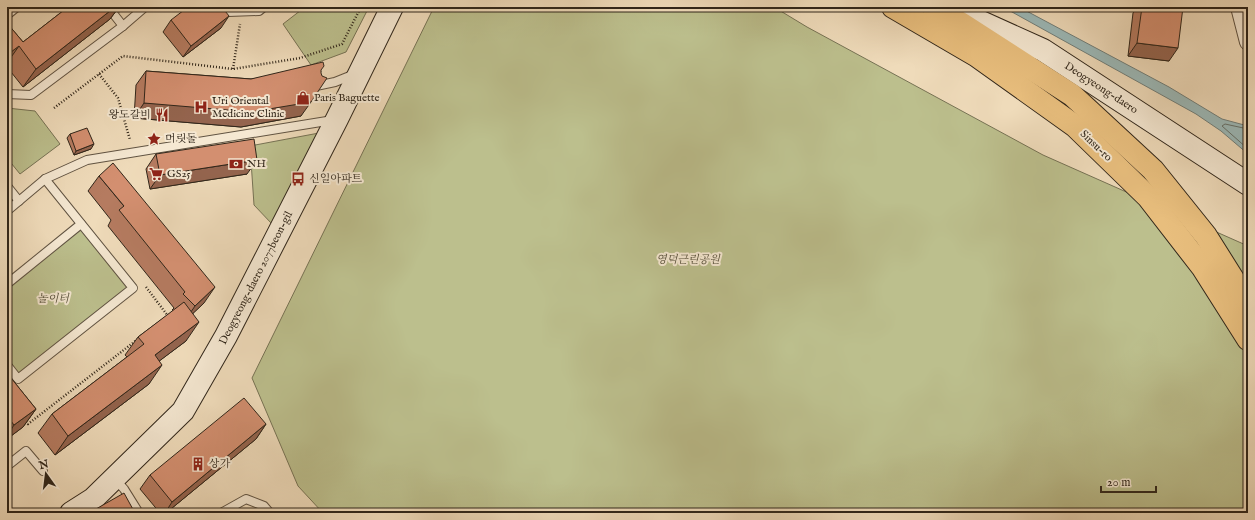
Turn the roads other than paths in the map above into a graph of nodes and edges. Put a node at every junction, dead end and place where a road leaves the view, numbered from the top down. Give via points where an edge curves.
1 (17, 7) edge
2 (108, 7) edge
3 (145, 7) edge
4 (224, 7) edge
5 (264, 7) edge
6 (392, 7) edge
7 (893, 7) edge
8 (933, 7) edge
9 (947, 7) edge
10 (1239, 7) edge
11 (7, 15) edge
12 (123, 26) junction
13 (1248, 42) edge
14 (360, 71) junction
15 (316, 86) edge
16 (7, 94) edge
17 (337, 119) junction
18 (45, 179) junction
19 (1248, 184) edge
20 (7, 186) edge
21 (19, 201) junction
22 (7, 211) edge
23 (81, 224) junction
24 (7, 284) edge
25 (1248, 303) edge
26 (1248, 339) edge
27 (7, 365) edge
28 (7, 466) edge
29 (43, 471) dead end
30 (114, 478) junction
31 (71, 513) edge
32 (138, 513) edge
33 (221, 513) edge
34 (270, 513) edge

1 - 11 lane
2 - 12 lane
3 - 12 lane
4 - 5 lane via 228,12 259,11
6 - 14 street, Deogyeong-daero 2077beon-gil
7 - 26 main road, Sinsu-ro via 977,56 1075,126 1148,197 1203,268
8 - 25 main road, Sinsu-ro via 1072,94 1153,170 1206,236
9 - 19 street, Deogyeong-daero via 1043,50
10 - 13 street
12 - 16 lane via 31,95
14 - 15 lane via 335,82
14 - 17 street, Deogyeong-daero 2077beon-gil
17 - 18 lane via 87,160
17 - 30 street, Deogyeong-daero 2077beon-gil via 226,336 183,411
18 - 21 lane
18 - 23 lane
20 - 21 lane
21 - 22 lane
23 - 24 lane
23 - 27 lane via 133,288 18,379
28 - 29 lane via 26,451
30 - 31 street, Deogyeong-daero 2077beon-gil via 93,499
30 - 32 lane via 124,489
33 - 34 lane via 246,499 264,506

